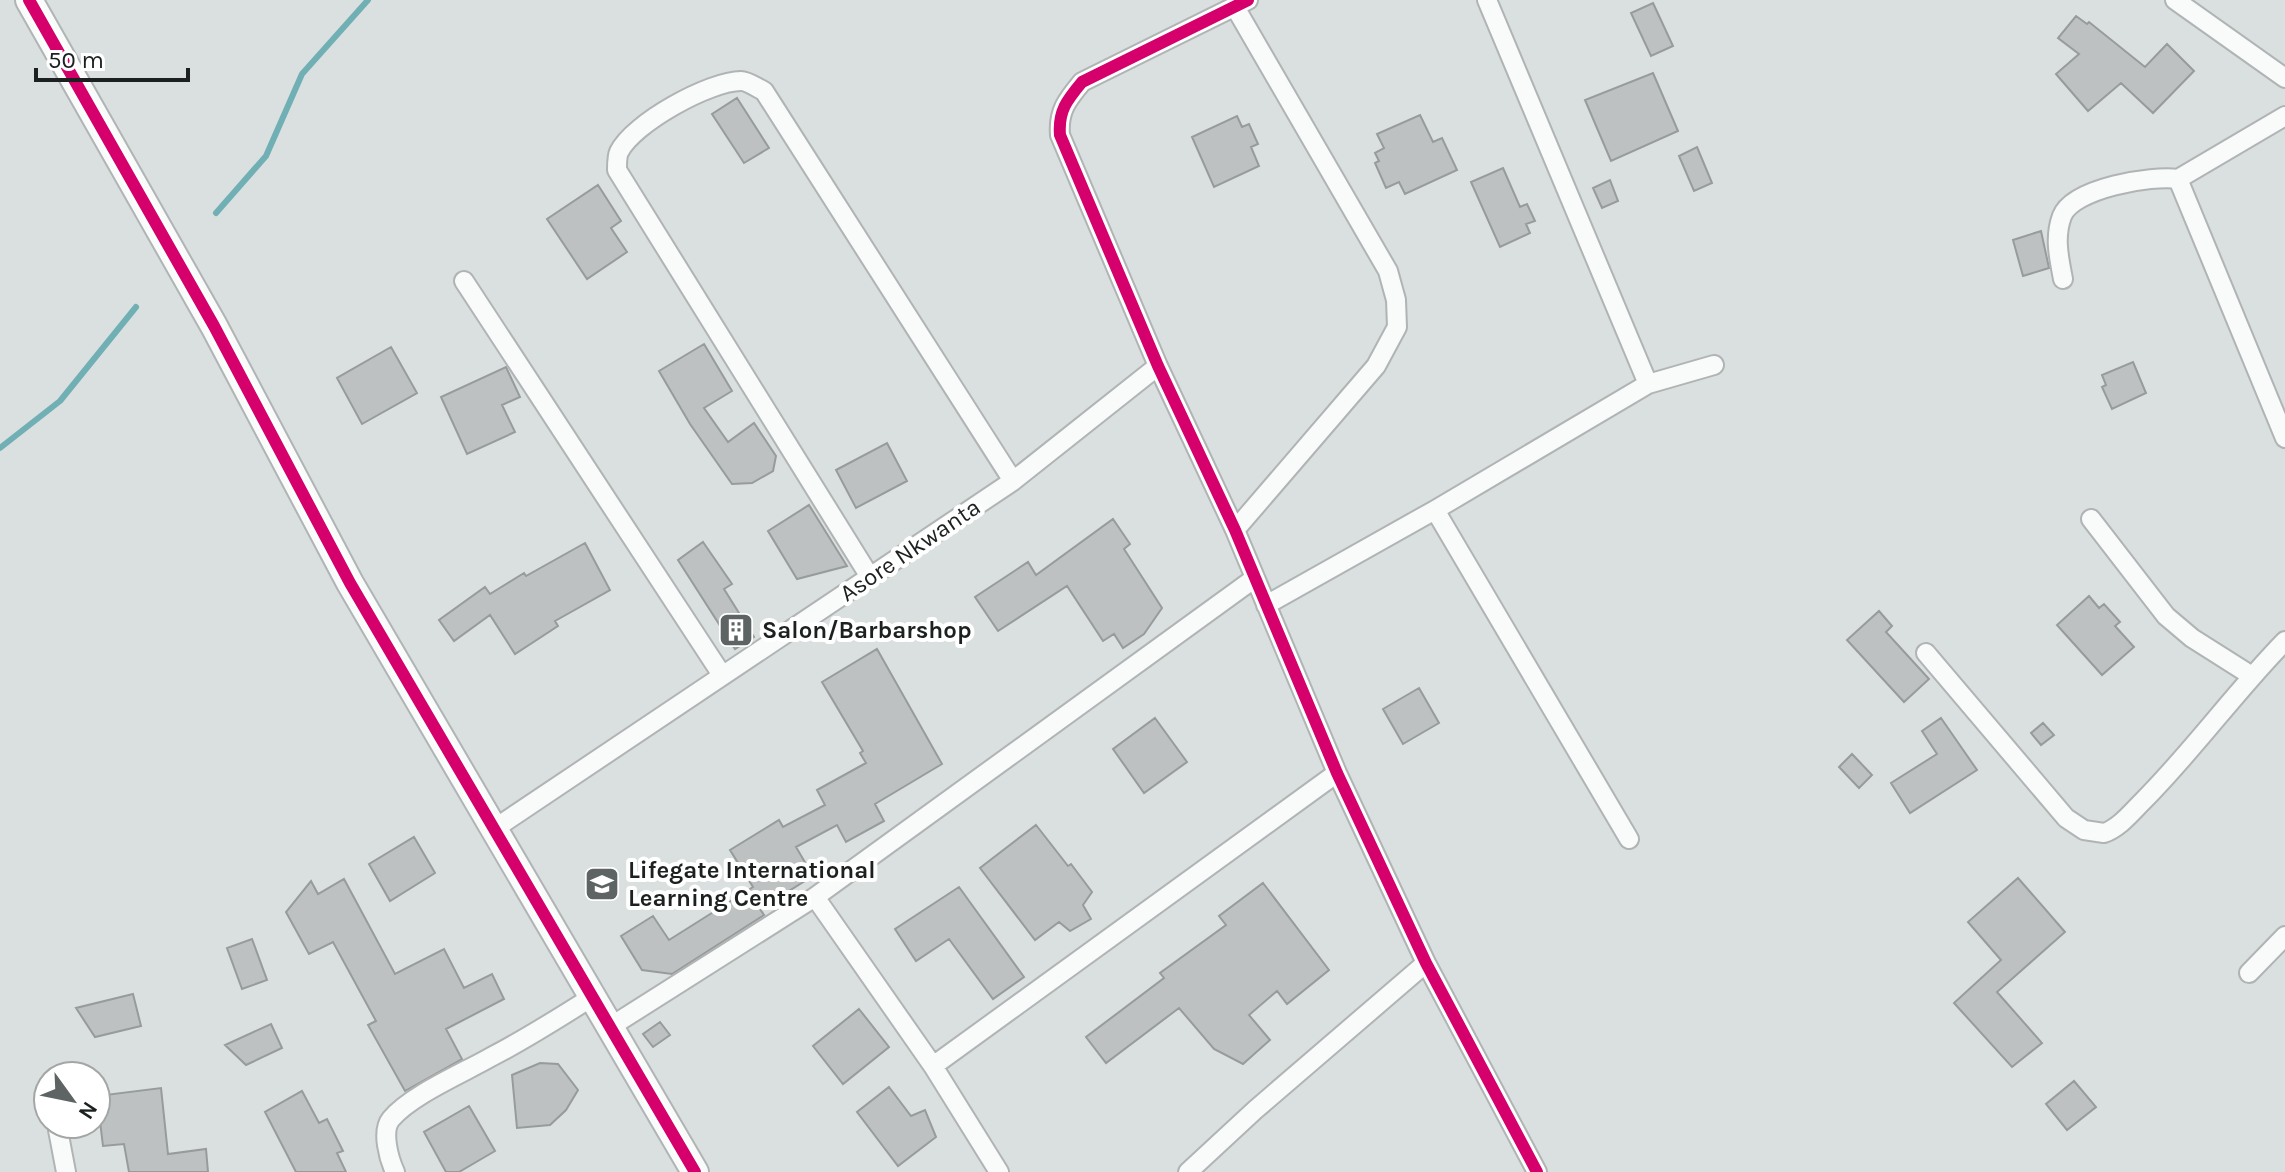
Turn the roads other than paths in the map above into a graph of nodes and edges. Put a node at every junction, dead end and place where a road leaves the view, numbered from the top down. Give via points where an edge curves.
1 (29, 0) edge
2 (1487, 0) edge
3 (2175, 0) edge
4 (1242, 3) edge
5 (2285, 78) edge
6 (2285, 116) edge
7 (2178, 179) junction
8 (2063, 279) dead end
9 (464, 281) dead end
10 (1714, 365) dead end
11 (1158, 366) junction
12 (1648, 384) junction
13 (2285, 438) edge
14 (1013, 481) junction
15 (1435, 510) junction
16 (2091, 519) dead end
17 (1235, 530) junction
18 (870, 577) junction
19 (1255, 578) junction
20 (1266, 605) junction
21 (2285, 641) edge
22 (1926, 653) dead end
23 (722, 675) junction
24 (2252, 676) junction
25 (1337, 773) junction
26 (494, 829) junction
27 (1629, 839) dead end
28 (815, 897) junction
29 (2285, 936) edge
30 (1426, 963) junction
31 (2249, 973) dead end
32 (592, 997) junction
33 (610, 1027) junction
34 (933, 1066) junction
35 (60, 1140) edge
36 (66, 1172) edge
37 (395, 1172) edge
38 (695, 1172) edge
39 (999, 1172) edge
40 (1188, 1172) edge
41 (1537, 1172) edge

1 - 26 street via 214,326 350,583
2 - 12 street
3 - 5 street
4 - 11 street via 1082,82 1063,104 1059,120 1060,135
4 - 17 street via 1388,271 1397,327 1376,366
6 - 7 street
7 - 8 street via 2159,177 2073,202 2062,214 2056,242
7 - 13 street
9 - 23 street
10 - 12 street
11 - 14 street, Asore Nkwanta
11 - 17 street
12 - 15 street
14 - 18 street, Asore Nkwanta
14 - 18 street via 764,91 743,81 713,87 642,126 619,152 617,170
15 - 20 street
15 - 27 street
16 - 24 street via 2166,616
17 - 19 street
18 - 23 street, Asore Nkwanta
19 - 20 street
19 - 28 street
20 - 25 street
21 - 24 street
22 - 24 street via 2066,818 2093,833 2110,831 2123,821
23 - 26 street, Asore Nkwanta
25 - 30 street
25 - 34 street
26 - 32 street
28 - 33 street
28 - 34 street
29 - 31 street
30 - 40 street
30 - 41 street
32 - 33 street
32 - 37 street via 422,1095 390,1120 387,1133
33 - 38 street
34 - 39 street
35 - 36 street

